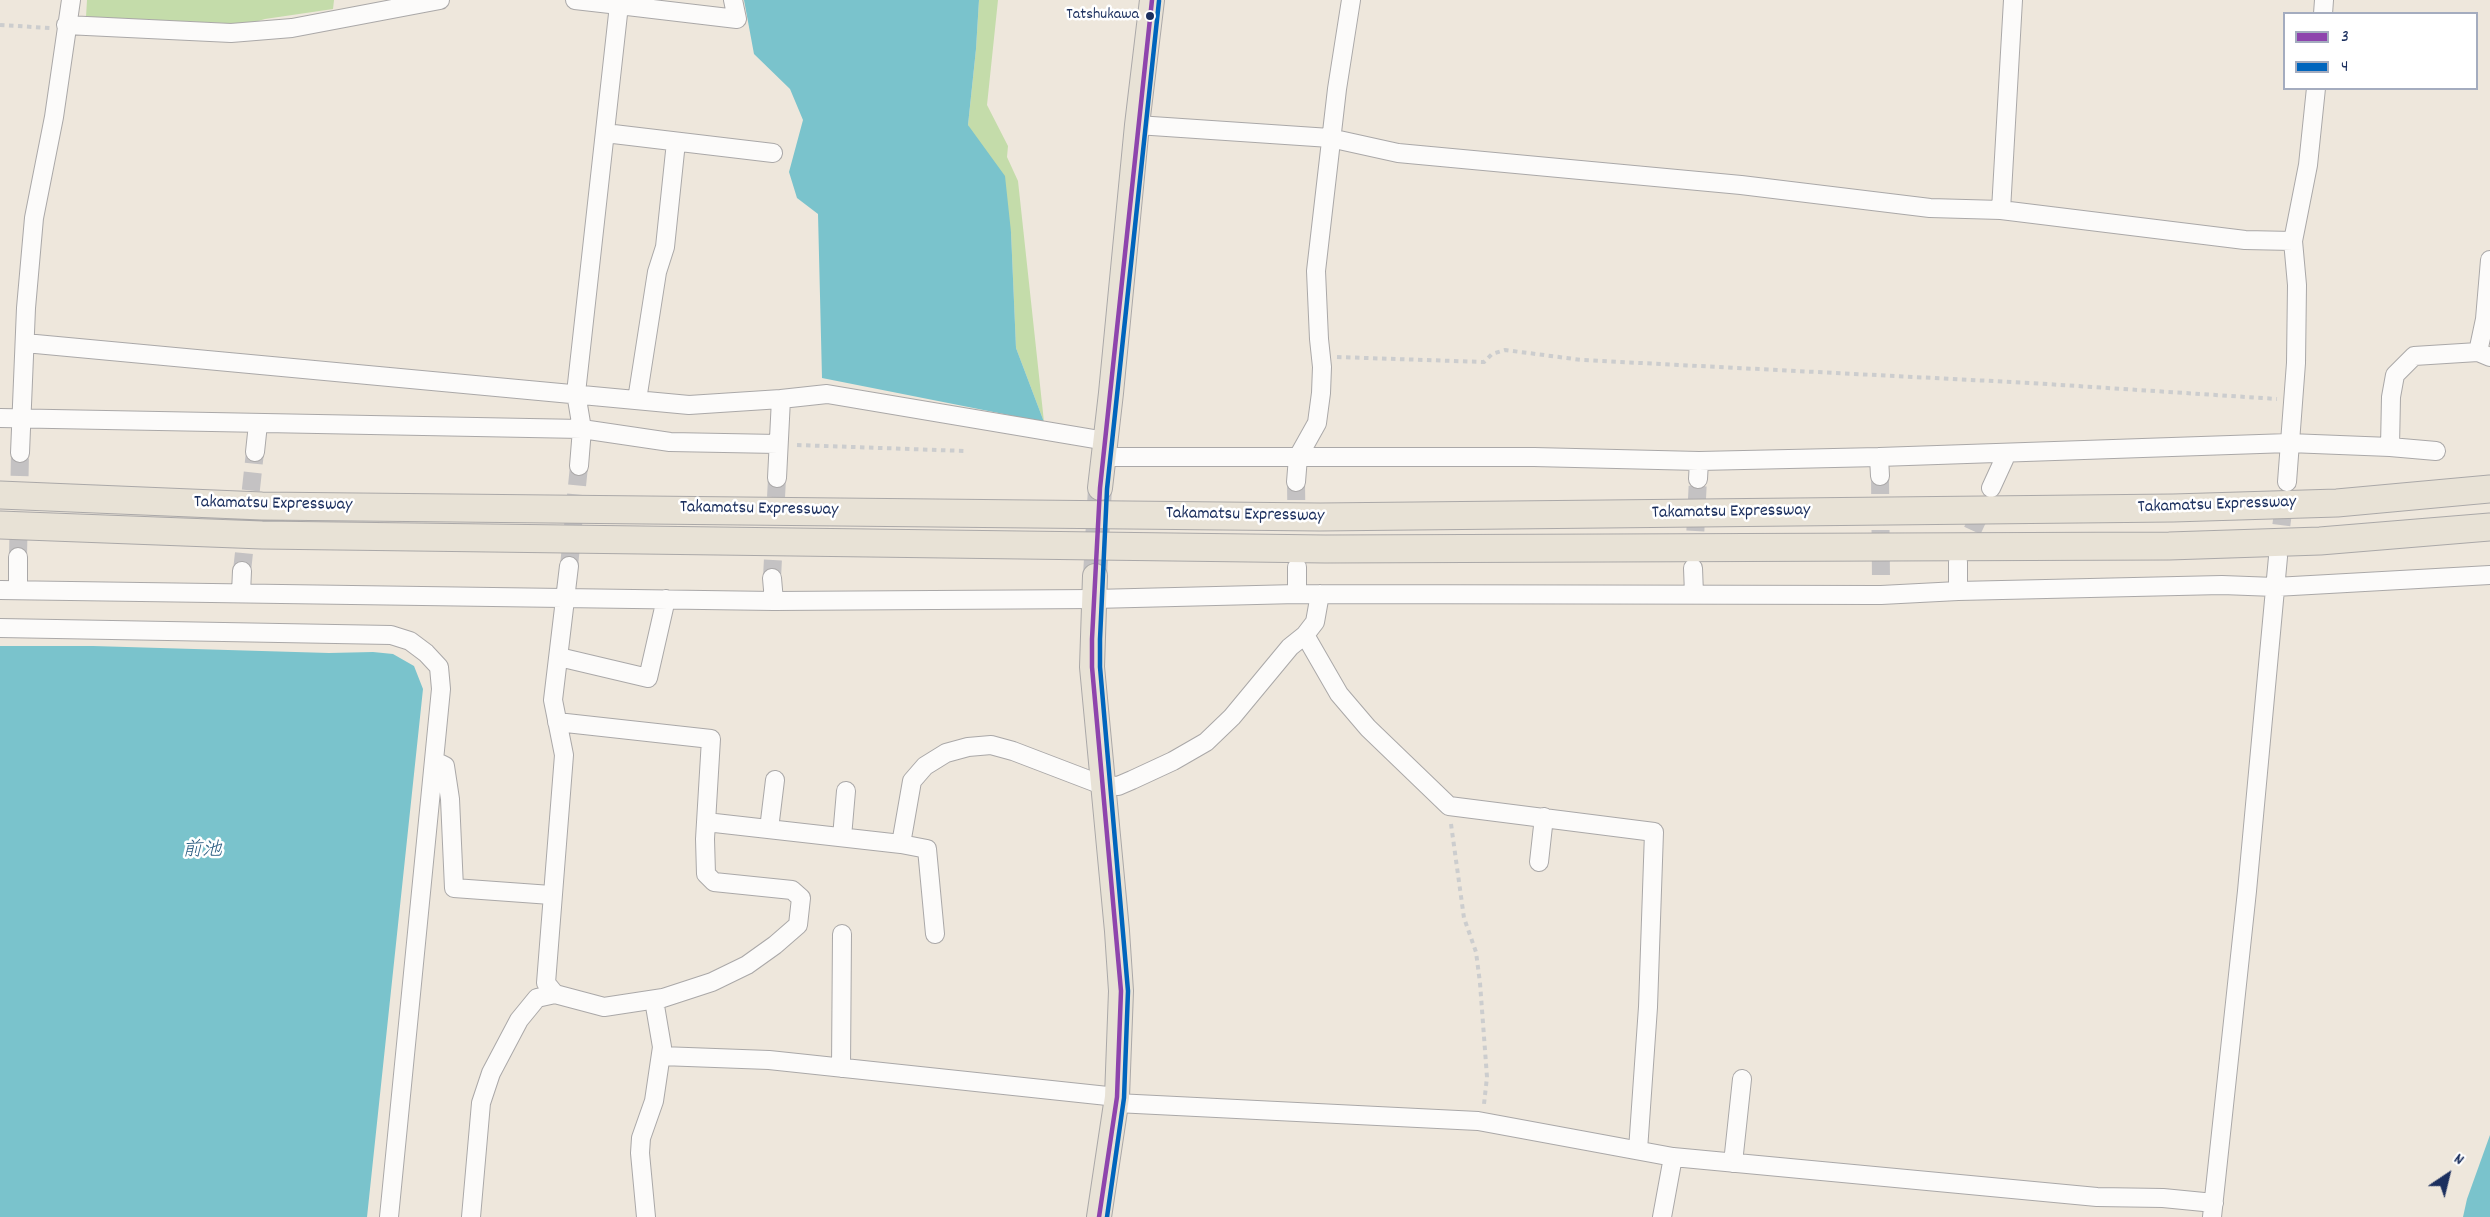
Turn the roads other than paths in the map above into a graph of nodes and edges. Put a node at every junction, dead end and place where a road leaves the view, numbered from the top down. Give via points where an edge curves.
1 (71, 0) edge
2 (440, 0) edge
3 (575, 0) edge
4 (733, 0) edge
5 (1152, 0) edge
6 (1351, 0) edge
7 (2013, 0) edge
8 (619, 5) junction
9 (66, 28) junction
10 (2316, 90) edge
11 (1137, 125) junction
12 (605, 133) junction
13 (1330, 138) junction
14 (676, 142) junction
15 (773, 153) dead end
16 (2001, 210) junction
17 (2293, 241) junction
18 (2490, 260) edge
19 (25, 343) junction
20 (2484, 354) edge
21 (576, 393) junction
22 (781, 399) junction
23 (637, 400) junction
24 (0, 418) edge
25 (21, 419) junction
26 (258, 424) junction
27 (582, 429) junction
28 (2289, 443) junction
29 (778, 444) junction
30 (2390, 447) junction
31 (1105, 449) junction
32 (2436, 451) dead end
33 (255, 452) tunnel mouth
34 (20, 453) tunnel mouth
35 (2007, 453) junction
36 (1298, 457) junction
37 (579, 466) tunnel mouth
38 (777, 478) tunnel mouth
39 (1296, 482) tunnel mouth
40 (2287, 482) tunnel mouth
41 (1100, 488) tunnel mouth
42 (1991, 488) tunnel mouth
43 (2490, 489) edge
44 (0, 495) edge
45 (0, 525) edge
46 (2490, 527) edge
47 (18, 557) tunnel mouth
48 (2278, 557) tunnel mouth
49 (1958, 562) tunnel mouth
50 (569, 566) tunnel mouth
51 (1297, 567) tunnel mouth
52 (1694, 568) tunnel mouth
53 (242, 571) tunnel mouth
54 (2490, 575) edge
55 (772, 578) tunnel mouth
56 (2275, 587) junction
57 (1095, 588) junction
58 (9, 590) edge
59 (1958, 591) junction
60 (240, 593) junction
61 (1297, 594) junction
62 (1320, 594) junction
63 (1694, 594) junction
64 (567, 597) junction
65 (666, 599) junction
66 (774, 601) junction
67 (0, 628) edge
68 (1305, 636) junction
69 (559, 657) junction
70 (558, 722) junction
71 (435, 761) junction
72 (774, 780) dead end
73 (1102, 785) junction
74 (846, 791) dead end
75 (1544, 818) junction
76 (706, 822) junction
77 (770, 829) junction
78 (842, 837) junction
79 (901, 844) junction
80 (1539, 862) dead end
81 (551, 895) junction
82 (842, 934) dead end
83 (935, 934) dead end
84 (555, 994) junction
85 (654, 1000) junction
86 (661, 1056) junction
87 (841, 1068) junction
88 (1742, 1078) dead end
89 (1117, 1100) junction
90 (1638, 1150) junction
91 (1673, 1157) junction
92 (1733, 1163) junction
93 (2213, 1210) edge
94 (389, 1217) edge
95 (471, 1217) edge
96 (646, 1217) edge
97 (1099, 1217) edge
98 (1662, 1217) edge

1 - 9 street
2 - 9 street via 292,28 231,33
3 - 8 street
4 - 8 street via 737,19
5 - 11 main road
6 - 13 street
7 - 16 street
8 - 12 street
9 - 19 street via 34,218
10 - 17 street
11 - 13 street
11 - 31 main road
12 - 14 street
12 - 21 street
13 - 16 street via 1398,153 1930,207
13 - 36 street via 1316,271 1322,393 1317,423
14 - 15 street
14 - 23 street via 665,247 657,272
16 - 17 street via 2171,233
17 - 28 street via 2296,363
18 - 20 street
19 - 21 street
19 - 25 street
20 - 30 street via 2414,356 2395,375
21 - 23 street
21 - 27 street
22 - 23 street via 689,405
22 - 29 street
22 - 31 street via 826,394
24 - 25 street
25 - 26 street
25 - 34 street
26 - 27 street
26 - 33 street
27 - 29 street via 670,442
27 - 37 street
28 - 30 street
28 - 35 street
28 - 40 street
29 - 38 street
30 - 32 street
31 - 36 street
31 - 41 main road
35 - 36 street via 1880,466 1698,470 1534,457
35 - 42 street
36 - 39 street
43 - 44 highway, Takamatsu Expressway via 2337,503 2173,508 1320,517 262,506
45 - 46 highway, Takamatsu Expressway via 262,535 1325,549 2169,546 2320,541
47 - 58 street
48 - 56 street
49 - 59 street
50 - 64 street
51 - 61 street
52 - 63 street
53 - 60 street
54 - 56 street
55 - 66 street
56 - 59 street
56 - 93 street
57 - 61 street
57 - 66 street
57 - 73 main road via 1092,667
58 - 60 street
59 - 63 street via 1881,587
60 - 64 street
61 - 62 street
62 - 63 street
62 - 68 street via 1315,622
64 - 65 street
64 - 69 street
65 - 66 street
65 - 69 street via 648,678
67 - 71 street via 391,635 410,641 439,667
68 - 73 street via 1290,647 1206,742 1173,762 1118,786
68 - 75 street via 1346,703 1449,806
69 - 70 street via 554,700
70 - 76 street via 711,739
70 - 81 street via 564,755
71 - 81 street via 445,766 454,888
71 - 94 street
72 - 77 street
73 - 79 street via 991,745 946,753 925,766 912,781
73 - 89 main road via 1121,991
74 - 78 street
75 - 80 street
75 - 90 street via 1654,832
76 - 77 street
76 - 85 street via 706,874 714,882 792,890 801,898 798,925 747,964 712,982
77 - 78 street
78 - 79 street
79 - 83 street via 927,849
81 - 84 street via 546,982
82 - 87 street
84 - 85 street via 603,1007
84 - 95 street via 537,998 519,1020 491,1073 481,1103
85 - 86 street
86 - 87 street via 769,1060
86 - 96 street via 654,1101 641,1138
87 - 89 street
88 - 92 street
89 - 90 street via 1482,1122
89 - 97 main road
90 - 91 street
91 - 92 street
91 - 98 street
92 - 93 street via 2097,1197 2163,1198

